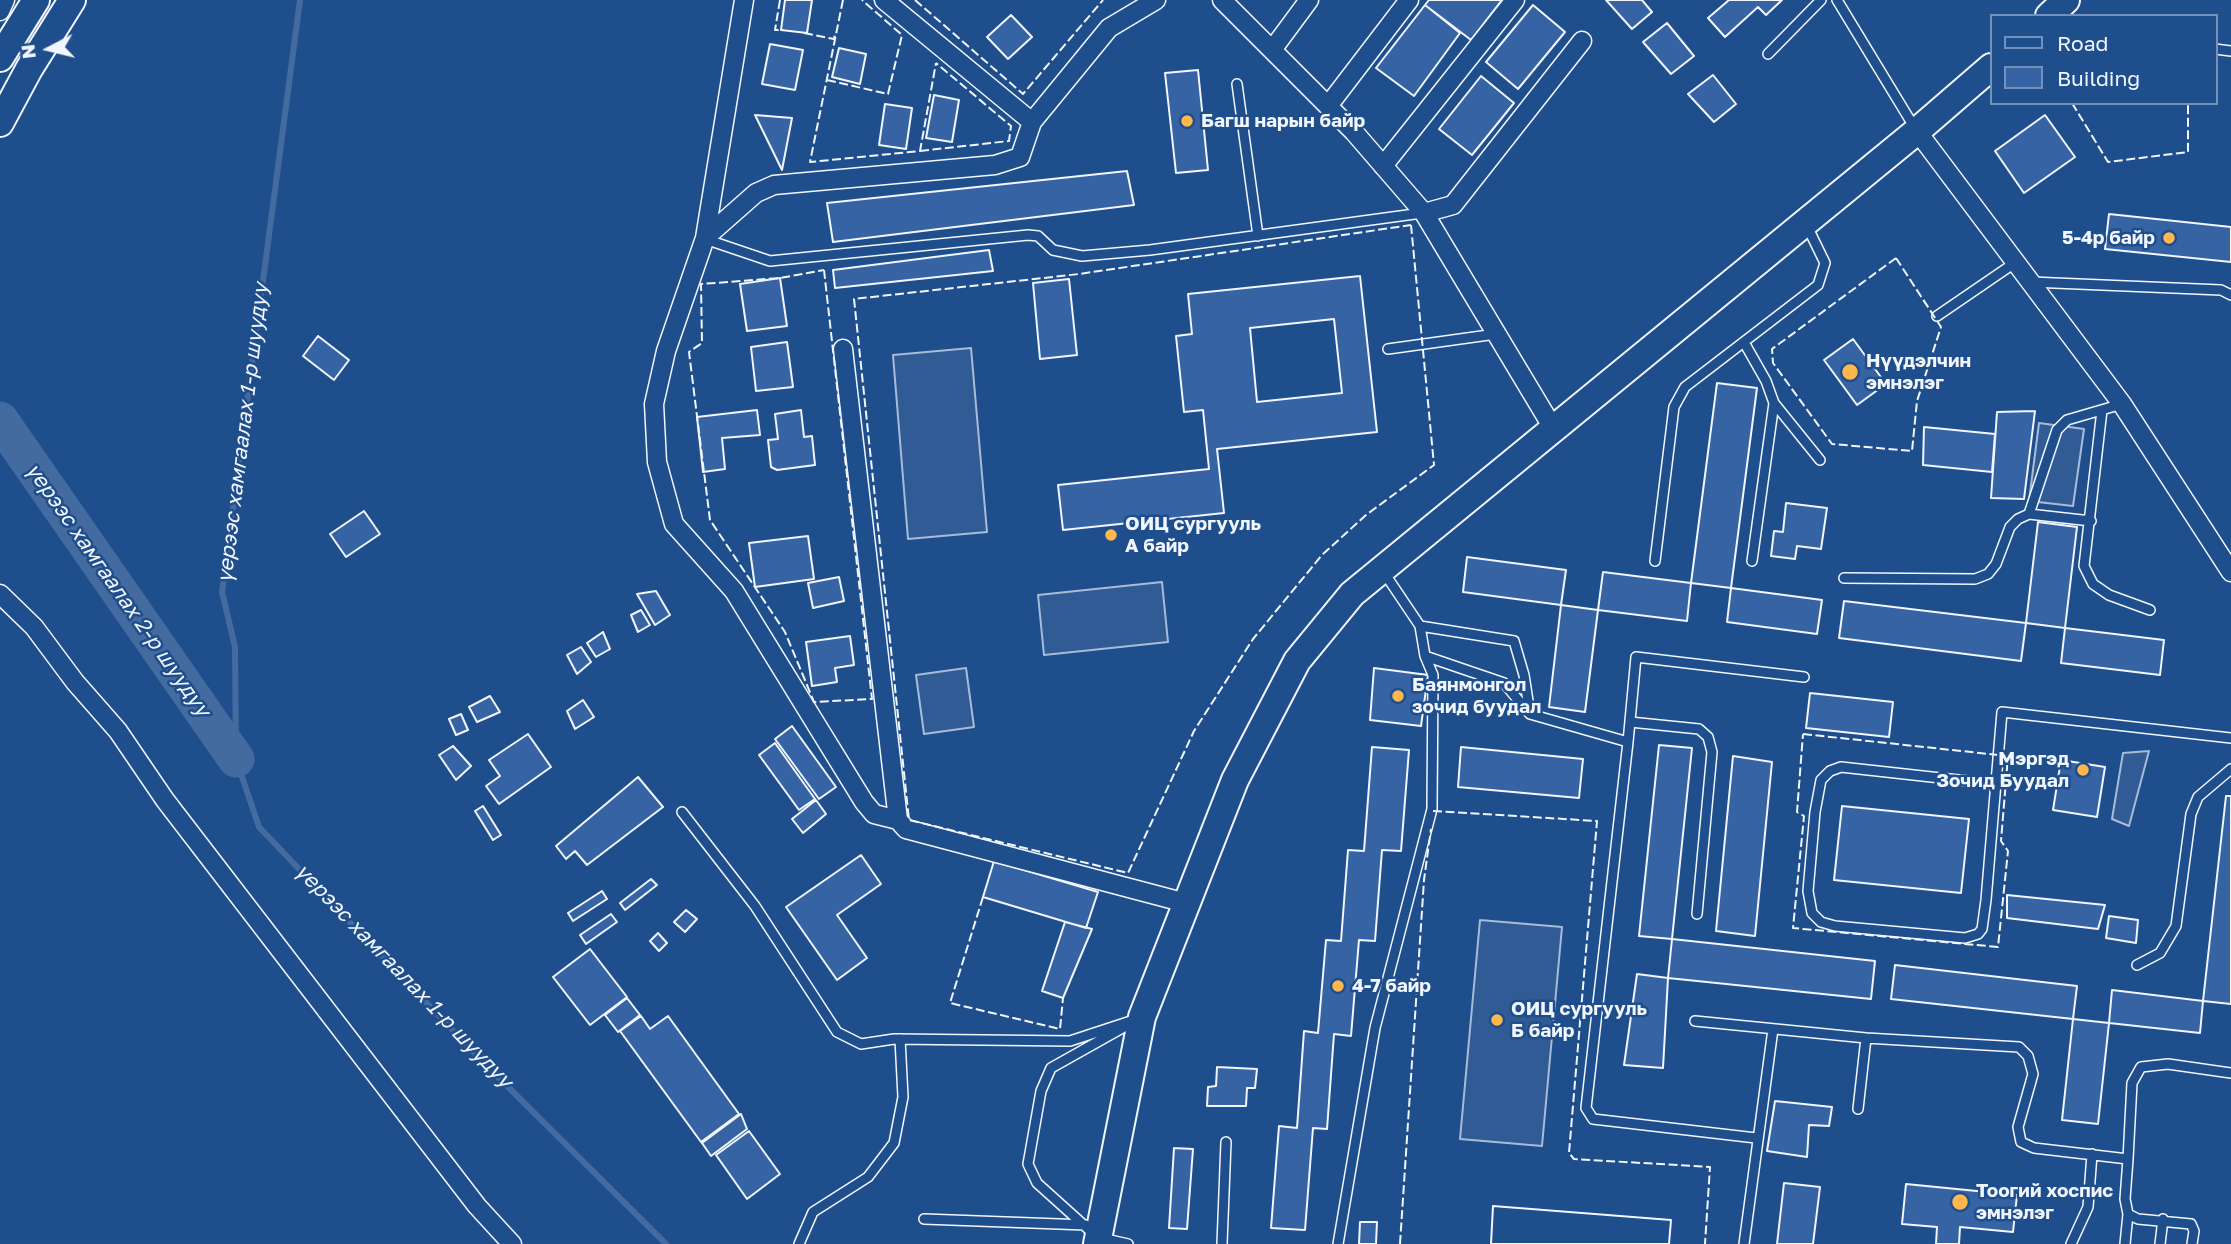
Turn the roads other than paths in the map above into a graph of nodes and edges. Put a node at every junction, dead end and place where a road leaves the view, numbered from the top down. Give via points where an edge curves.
1 (5, 0) edge
2 (36, 0) edge
3 (72, 0) edge
4 (744, 0) edge
5 (884, 0) edge
6 (1156, 0) edge
7 (1222, 0) edge
8 (1309, 0) edge
9 (1409, 0) edge
10 (1515, 0) edge
11 (1821, 0) edge
12 (1837, 0) edge
13 (2066, 0) edge
14 (0, 11) edge
15 (2051, 14) edge
16 (1582, 41) dead end
17 (1272, 50) junction
18 (1768, 54) dead end
19 (0, 58) edge
20 (1990, 68) edge
21 (1237, 84) dead end
22 (1328, 106) junction
23 (1032, 122) junction
24 (0, 123) edge
25 (1917, 131) junction
26 (1383, 166) junction
27 (1424, 213) junction
28 (1805, 223) junction
29 (1258, 236) junction
30 (705, 238) junction
31 (2016, 262) junction
32 (2032, 282) junction
33 (2231, 295) edge
34 (1937, 316) dead end
35 (1498, 333) junction
36 (1745, 344) junction
37 (844, 349) dead end
38 (1388, 349) dead end
39 (1774, 403) junction
40 (2122, 404) junction
41 (2102, 410) junction
42 (1553, 428) junction
43 (1820, 460) dead end
44 (2029, 514) junction
45 (2091, 521) junction
46 (1655, 561) dead end
47 (1752, 561) dead end
48 (1382, 570) junction
49 (2231, 572) edge
50 (1844, 578) dead end
51 (0, 594) edge
52 (2150, 610) dead end
53 (1420, 626) junction
54 (1425, 656) junction
55 (1804, 677) dead end
56 (1530, 714) junction
57 (1630, 722) junction
58 (2231, 738) edge
59 (1628, 742) junction
60 (2231, 769) edge
61 (1995, 784) junction
62 (682, 812) dead end
63 (898, 820) junction
64 (1186, 904) junction
65 (1697, 914) dead end
66 (2137, 964) dead end
67 (1142, 1017) junction
68 (1695, 1021) dead end
69 (1773, 1029) junction
70 (1866, 1038) junction
71 (900, 1039) junction
72 (2231, 1073) edge
73 (1857, 1109) dead end
74 (1756, 1138) junction
75 (1226, 1142) dead end
76 (2091, 1154) junction
77 (2128, 1158) junction
78 (2128, 1214) junction
79 (924, 1219) dead end
80 (2163, 1219) junction
81 (1094, 1235) edge
82 (512, 1244) edge
83 (799, 1244) edge
84 (1128, 1244) edge
85 (1222, 1244) edge
86 (1339, 1244) edge
87 (1744, 1244) edge
88 (2071, 1244) edge
89 (2125, 1244) edge
90 (2160, 1244) edge
91 (2192, 1244) edge

1 - 14 street
2 - 19 street
3 - 24 street
4 - 30 street
5 - 23 street
6 - 23 street via 1109,28
7 - 17 street
8 - 17 street
9 - 22 street
10 - 26 street
11 - 18 lane
12 - 25 lane
13 - 15 street
16 - 27 street via 1453,205
17 - 22 street
20 - 25 street
21 - 29 lane
22 - 26 street
23 - 30 street via 1020,158 1009,163 774,185 756,193
25 - 28 street
25 - 31 street
26 - 27 street
27 - 29 lane
27 - 35 street
28 - 36 lane via 1825,263 1818,285
28 - 42 street
29 - 30 lane via 1082,256 1053,250 1038,236 1028,235 782,261
30 - 63 street via 666,351 654,404 657,462 674,524 734,591 864,802 874,814
31 - 32 street
31 - 34 lane
32 - 33 lane via 2221,290
32 - 40 street
35 - 38 lane
35 - 42 street
36 - 39 lane
36 - 46 lane via 1685,387 1674,407
37 - 63 street
39 - 43 lane
39 - 47 lane
40 - 41 lane
40 - 49 street
41 - 44 lane via 2067,420 2057,430
41 - 45 lane
42 - 48 street
44 - 45 lane
44 - 50 lane via 2010,527 1988,574 1975,579
45 - 52 lane via 2084,566 2093,584
48 - 53 lane
48 - 64 street via 1352,594 1297,661 1235,780
51 - 82 street via 34,627 118,731 165,800 477,1206
53 - 54 lane
53 - 56 lane via 1514,641
54 - 56 lane via 1504,683
54 - 86 lane via 1433,676 1432,809 1375,1028
55 - 57 lane via 1636,657
56 - 59 lane
57 - 59 lane
57 - 65 lane via 1699,729 1708,737 1712,752
58 - 61 lane via 2001,712
59 - 74 lane via 1586,1108 1592,1119
60 - 66 lane via 2198,797 2191,814 2176,926 2160,953
61 - 61 lane via 1841,767 1830,771 1821,780 1815,812 1808,891 1812,913 1835,926 1965,938 1978,934
62 - 71 lane via 755,906 837,1032 861,1044
63 - 64 street via 906,829
64 - 67 street
67 - 71 lane via 1070,1041
67 - 81 street
67 - 81 lane via 1051,1068 1041,1091 1028,1164 1037,1183
68 - 69 lane
69 - 70 lane
69 - 74 lane
70 - 73 lane
70 - 76 lane via 2019,1047 2028,1056 2033,1074 2018,1127 2021,1142 2034,1149
71 - 83 lane via 902,1097 894,1143 868,1177 813,1212
72 - 77 lane via 2168,1064 2141,1067 2132,1083
74 - 87 lane
75 - 85 lane
76 - 77 lane
76 - 88 lane via 2088,1207
77 - 78 lane
78 - 80 lane via 2138,1219
78 - 89 lane
79 - 81 lane
80 - 90 lane
80 - 91 lane via 2190,1224
81 - 84 lane

